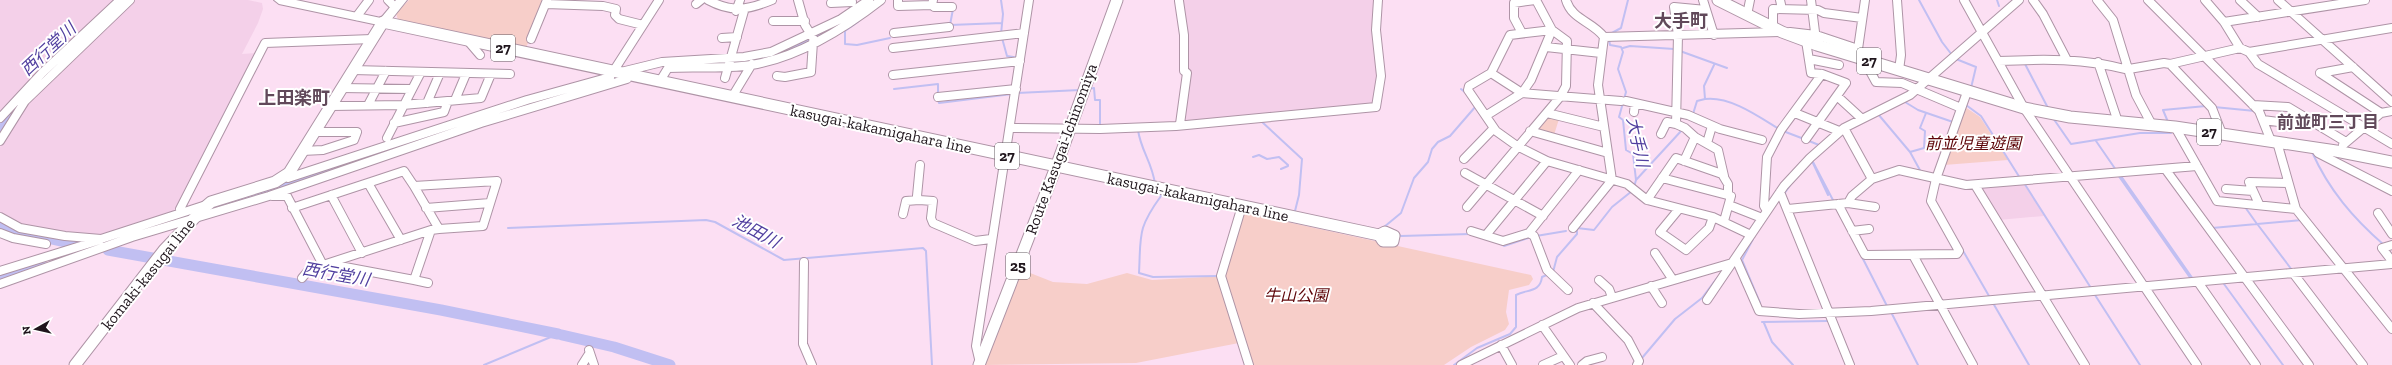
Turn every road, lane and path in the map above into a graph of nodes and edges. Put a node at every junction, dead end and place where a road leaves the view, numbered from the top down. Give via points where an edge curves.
1 (120, 0) edge
2 (130, 0) edge
3 (279, 0) edge
4 (369, 0) edge
5 (659, 0) edge
6 (708, 0) edge
7 (740, 0) edge
8 (772, 0) edge
9 (798, 0) edge
10 (869, 0) edge
11 (881, 0) edge
12 (898, 0) edge
13 (1030, 0) edge
14 (1117, 0) edge
15 (1170, 0) edge
16 (1378, 0) edge
17 (1536, 0) edge
18 (1566, 0) edge
19 (1703, 0) edge
20 (1720, 0) edge
21 (1750, 0) edge
22 (1780, 0) edge
23 (1811, 0) edge
24 (1865, 0) edge
25 (1897, 0) edge
26 (1964, 0) edge
27 (2019, 0) edge
28 (2033, 0) edge
29 (2100, 0) edge
30 (2148, 0) edge
31 (2205, 0) edge
32 (2240, 0) edge
33 (2278, 0) edge
34 (2364, 0) edge
35 (395, 2) edge
36 (546, 2) edge
37 (932, 2) edge
38 (605, 3) edge
39 (831, 3) dead end
40 (859, 6) edge
41 (952, 7) dead end
42 (1782, 9) junction
43 (1812, 9) junction
44 (1706, 10) junction
45 (740, 11) junction
46 (2292, 12) junction
47 (1747, 15) junction
48 (357, 16) junction
49 (2258, 17) junction
50 (1862, 18) junction
51 (773, 21) dead end
52 (383, 22) junction
53 (2224, 22) junction
54 (805, 23) junction
55 (643, 25) junction
56 (788, 28) dead end
57 (949, 28) dead end
58 (2392, 28) edge
59 (1552, 30) junction
60 (1780, 31) junction
61 (1983, 32) junction
62 (1024, 33) junction
63 (1522, 33) junction
64 (894, 34) dead end
65 (1678, 35) junction
66 (1714, 35) junction
67 (737, 37) junction
68 (1604, 37) junction
69 (722, 38) dead end
70 (812, 38) junction
71 (372, 39) junction
72 (531, 39) dead end
73 (2322, 39) junction
74 (1816, 40) junction
75 (468, 41) junction
76 (1806, 41) junction
77 (1546, 46) junction
78 (893, 48) dead end
79 (2240, 48) junction
80 (1858, 49) junction
81 (1567, 50) junction
82 (2249, 52) junction
83 (1602, 53) junction
84 (480, 55) dead end
85 (2204, 55) junction
86 (1809, 59) junction
87 (1864, 60) junction
88 (2067, 60) junction
89 (730, 61) junction
90 (1019, 61) junction
91 (1998, 61) junction
92 (2098, 62) junction
93 (752, 64) junction
94 (2170, 64) junction
95 (1839, 65) dead end
96 (2353, 67) junction
97 (353, 70) junction
98 (1899, 70) junction
99 (2129, 70) junction
100 (386, 71) junction
101 (421, 72) junction
102 (440, 73) junction
103 (1491, 73) junction
104 (466, 74) junction
105 (491, 74) junction
106 (510, 74) dead end
107 (1822, 74) junction
108 (892, 75) dead end
109 (619, 76) junction
110 (777, 76) dead end
111 (725, 78) dead end
112 (1929, 80) junction
113 (660, 81) junction
114 (342, 88) junction
115 (1918, 88) junction
116 (377, 89) junction
117 (412, 89) junction
118 (1016, 89) junction
119 (1967, 92) junction
120 (1522, 93) junction
121 (1837, 96) junction
122 (732, 97) junction
123 (938, 98) dead end
124 (1560, 98) junction
125 (1600, 100) junction
126 (452, 101) junction
127 (2392, 102) edge
128 (427, 103) junction
129 (1635, 103) junction
130 (368, 105) junction
131 (403, 105) junction
132 (2253, 105) junction
133 (331, 106) junction
134 (1962, 108) junction
135 (2024, 108) junction
136 (1546, 112) junction
137 (1634, 112) dead end
138 (2392, 112) edge
139 (1677, 113) junction
140 (1795, 113) junction
141 (2381, 113) junction
142 (1487, 115) junction
143 (0, 118) edge
144 (1861, 118) junction
145 (2307, 118) junction
146 (2263, 120) junction
147 (1818, 122) junction
148 (2118, 122) junction
149 (394, 123) junction
150 (1180, 124) junction
151 (1676, 124) junction
152 (2152, 125) junction
153 (1712, 126) junction
154 (1604, 127) junction
155 (2175, 127) junction
156 (1010, 128) junction
157 (1071, 128) junction
158 (1494, 128) junction
159 (2364, 128) junction
160 (1841, 130) junction
161 (1530, 131) junction
162 (314, 132) junction
163 (1662, 134) dead end
164 (2222, 134) junction
165 (1695, 137) junction
166 (386, 138) dead end
167 (1806, 139) dead end
168 (1762, 140) dead end
169 (0, 141) edge
170 (2274, 142) junction
171 (2346, 142) junction
172 (1707, 143) junction
173 (2392, 144) edge
174 (1517, 146) junction
175 (2315, 148) junction
176 (2336, 151) junction
177 (302, 152) junction
178 (1608, 153) junction
179 (1006, 156) junction
180 (1464, 159) dead end
181 (1684, 161) junction
182 (1546, 162) junction
183 (2392, 162) edge
184 (920, 165) dead end
185 (1056, 166) junction
186 (2197, 166) junction
187 (1579, 170) junction
188 (2166, 170) junction
189 (1465, 173) dead end
190 (1724, 176) junction
191 (2070, 177) junction
192 (288, 178) dead end
193 (1662, 178) junction
194 (1872, 179) junction
195 (1936, 179) junction
196 (1612, 180) junction
197 (368, 183) junction
198 (2288, 183) junction
199 (1486, 184) junction
200 (1975, 185) junction
201 (414, 186) junction
202 (2226, 189) dead end
203 (2253, 191) junction
204 (2392, 191) edge
205 (1780, 192) junction
206 (331, 195) junction
207 (1728, 195) junction
208 (269, 196) junction
209 (919, 200) junction
210 (1514, 200) junction
211 (1647, 200) junction
212 (490, 203) junction
213 (1838, 204) junction
214 (1848, 204) junction
215 (2259, 204) junction
216 (1729, 205) junction
217 (1242, 206) junction
218 (1467, 207) dead end
219 (1875, 207) dead end
220 (292, 208) junction
221 (426, 208) junction
222 (180, 209) junction
223 (1679, 209) junction
224 (1788, 209) junction
225 (2296, 209) junction
226 (200, 210) junction
227 (2378, 213) dead end
228 (903, 214) dead end
229 (1764, 215) junction
230 (1543, 216) junction
231 (0, 217) edge
232 (1713, 217) junction
233 (159, 220) junction
234 (1724, 221) junction
235 (1573, 228) dead end
236 (1869, 229) dead end
237 (435, 230) junction
238 (1471, 231) dead end
239 (1852, 231) junction
240 (0, 233) edge
241 (1529, 233) junction
242 (2392, 234) edge
243 (1379, 235) dead end
244 (1486, 235) junction
245 (1751, 235) junction
246 (100, 239) junction
247 (992, 239) junction
248 (401, 240) junction
249 (46, 244) dead end
250 (2392, 245) edge
251 (362, 253) junction
252 (1655, 253) dead end
253 (1913, 255) junction
254 (1734, 261) junction
255 (2392, 261) edge
256 (804, 262) dead end
257 (325, 264) junction
258 (2392, 264) edge
259 (2344, 268) junction
260 (0, 271) edge
261 (2293, 273) junction
262 (302, 278) dead end
263 (2245, 278) junction
264 (414, 280) junction
265 (1599, 280) dead end
266 (1673, 280) junction
267 (2198, 282) junction
268 (428, 283) dead end
269 (0, 284) edge
270 (1651, 286) junction
271 (2144, 287) junction
272 (1568, 290) dead end
273 (2043, 296) junction
274 (1612, 297) junction
275 (1707, 300) dead end
276 (1593, 303) junction
277 (1662, 304) dead end
278 (1940, 305) junction
279 (1829, 314) junction
280 (1542, 325) junction
281 (2392, 329) edge
282 (1501, 345) junction
283 (1563, 356) junction
284 (1602, 357) dead end
285 (980, 364) edge
286 (75, 365) edge
287 (582, 365) edge
288 (594, 365) edge
289 (812, 365) edge
290 (1249, 365) edge
291 (1461, 365) edge
292 (1512, 365) edge
293 (1543, 365) edge
294 (1570, 365) edge
295 (1582, 365) edge
296 (1638, 365) edge
297 (1850, 365) edge
298 (1973, 365) edge
299 (2085, 365) edge
300 (2197, 365) edge
301 (2256, 365) edge
302 (2309, 365) edge
303 (2363, 365) edge

1 - 143 street via 42,73
2 - 169 street via 35,91 14,114
3 - 48 highway
4 - 48 street
5 - 55 street
6 - 45 street
7 - 45 street
8 - 45 street
9 - 54 street
10 - 40 street
11 - 40 street
12 - 37 street via 898,6
13 - 62 street
14 - 157 main road, Route Kasugai-Ichinomiya / 25
15 - 150 street via 1180,1 1184,36 1186,73
16 - 150 street via 1376,30 1381,76 1376,108
17 - 59 street
17 - 63 street via 1514,3 1514,18
18 - 68 street via 1567,9 1578,19 1598,29
19 - 44 street
20 - 47 main road, 27
21 - 47 street
22 - 42 street
23 - 43 street
24 - 50 street
25 - 98 street via 1901,55
26 - 61 street
27 - 61 street
28 - 88 street via 2044,14
29 - 99 street via 2113,20
30 - 85 street
31 - 53 street
32 - 49 street
33 - 46 street
34 - 46 street
35 - 52 highway
36 - 38 street
36 - 72 street
37 - 41 street via 934,7
38 - 55 street via 616,9 615,15 619,19
39 - 40 street
40 - 70 street
40 - 70 street
42 - 43 street
42 - 60 street via 1773,9
43 - 50 street
43 - 74 street
44 - 65 street via 1674,7
44 - 66 street
45 - 67 street
46 - 49 street
46 - 73 street
47 - 60 main road, 27
48 - 52 highway
49 - 53 street
50 - 80 street
51 - 54 street
52 - 71 main road, komaki-kasugai line
52 - 75 main road, kasugai-kakamigahara line / 27
53 - 79 street
54 - 56 street
54 - 70 street
55 - 109 street
57 - 64 street
58 - 73 street
59 - 63 street
59 - 77 street
59 - 81 street via 1567,41
60 - 66 street
60 - 74 street via 1793,32
60 - 76 main road, 27
61 - 91 street
61 - 112 street
62 - 78 street
62 - 90 street
63 - 103 street via 1510,35
65 - 66 street
65 - 68 street
65 - 139 street
67 - 69 street
67 - 89 street
68 - 83 street
70 - 89 street via 771,52
70 - 93 street via 772,60
70 - 110 street via 811,72
71 - 97 main road, komaki-kasugai line
71 - 222 street via 265,43
73 - 82 street
73 - 96 street
74 - 76 main road, 27
74 - 80 street
74 - 87 main road, 27
75 - 84 street
75 - 109 main road, kasugai-kakamigahara line / 27
76 - 86 street
77 - 81 street
77 - 120 street
79 - 82 street
79 - 85 street
80 - 87 street
81 - 83 street
81 - 124 street via 1566,86
82 - 159 street via 2258,64
83 - 125 street via 1598,85
85 - 94 street
85 - 132 street
86 - 95 street
86 - 107 street via 1811,73
87 - 98 main road, 27
87 - 115 street via 1876,82 1902,83
88 - 91 street
88 - 92 street
89 - 93 street
89 - 109 street via 662,62
89 - 111 street
89 - 113 street via 668,68
90 - 108 street
90 - 118 street
91 - 135 street
92 - 99 street
92 - 148 street
93 - 122 street
94 - 99 street
94 - 164 street via 2212,108
96 - 127 street
96 - 141 street via 2320,74
97 - 100 street
97 - 114 main road, komaki-kasugai line
98 - 112 main road, 27
99 - 152 street via 2136,95
100 - 101 street
100 - 116 street
101 - 102 street
101 - 117 street
102 - 104 street
102 - 128 street
103 - 120 street
103 - 142 street via 1469,86 1468,90
104 - 105 street
104 - 126 street
105 - 106 street
105 - 126 street via 481,98
107 - 121 street via 1846,83
107 - 140 street
109 - 113 main road, kasugai-kakamigahara line / 27
109 - 192 street via 527,100
109 - 208 street
112 - 115 street
112 - 119 main road, 27
113 - 122 main road, kasugai-kakamigahara line / 27
114 - 116 street
114 - 133 main road, komaki-kasugai line
115 - 134 street
115 - 144 street via 1904,98
116 - 117 street
116 - 130 street
117 - 131 street
118 - 123 street
118 - 156 street
119 - 134 street
119 - 135 main road, 27
120 - 124 street
120 - 142 street
121 - 144 street
121 - 147 street
122 - 179 main road, kasugai-kakamigahara line / 27
124 - 125 street
124 - 136 street
125 - 129 street
125 - 154 street
126 - 128 street
126 - 149 street via 444,112
128 - 131 street
129 - 137 street
129 - 139 street via 1649,112
130 - 131 street
130 - 133 street
131 - 149 street
132 - 145 street via 2288,107
132 - 146 street
133 - 162 main road, komaki-kasugai line
134 - 195 street
135 - 148 main road, 27 via 2070,117
135 - 191 street
136 - 154 street
136 - 161 street
138 - 141 street
139 - 151 street
139 - 153 street
140 - 147 street
140 - 229 street via 1781,130 1767,157
141 - 159 street
142 - 158 street
144 - 160 street
145 - 146 street via 2301,125
145 - 171 street
146 - 170 street
147 - 160 street
147 - 167 street
148 - 152 main road, 27
149 - 166 street
150 - 157 street via 1107,129
151 - 163 street via 1667,122
151 - 165 street
152 - 155 main road, 27
153 - 168 street
153 - 172 street
154 - 178 street
155 - 164 main road, 27
155 - 186 street
156 - 157 street
156 - 179 street
157 - 185 main road, Route Kasugai-Ichinomiya / 25
158 - 174 street
158 - 180 street
159 - 171 street
159 - 173 street
160 - 194 street
160 - 205 street via 1810,158
161 - 174 street
161 - 178 street
162 - 177 main road, komaki-kasugai line
162 - 177 street via 357,132 354,140 323,150
164 - 170 main road, 27
165 - 172 street
165 - 181 street
170 - 175 main road, 27
170 - 198 street
171 - 176 street
172 - 190 street via 1718,150
174 - 182 street
174 - 199 street
175 - 176 main road, 27
175 - 204 street via 2318,153
176 - 183 main road, 27
177 - 226 main road, komaki-kasugai line via 284,177
178 - 196 street
179 - 185 main road, kasugai-kakamigahara line / 27
179 - 247 street
181 - 190 street
181 - 193 street via 1676,158
182 - 187 street
182 - 210 street
184 - 209 street via 917,196
185 - 217 main road, kasugai-kakamigahara line / 27
185 - 285 main road, Route Kasugai-Ichinomiya / 25
186 - 188 street
186 - 215 street via 2217,201
187 - 196 street
187 - 230 street
188 - 191 street
188 - 263 street
189 - 199 street
190 - 207 street via 1728,184
191 - 200 street
191 - 271 street
193 - 207 street
193 - 211 street
194 - 195 street via 1899,170
194 - 214 street via 1852,196
195 - 200 street
195 - 253 street via 1931,201 1959,251 1950,255
196 - 211 street via 1627,184
196 - 235 street
197 - 201 street via 404,171
197 - 206 street
197 - 248 street
198 - 203 street via 2249,182
198 - 225 street
199 - 210 street
199 - 218 street
200 - 273 street
201 - 212 street via 497,181
201 - 221 street
202 - 203 street
203 - 215 street
205 - 224 street
205 - 229 street
206 - 220 street
206 - 251 street
207 - 216 street via 1731,196
208 - 220 street via 287,196
208 - 226 street
209 - 228 street via 906,201
209 - 247 street via 933,201 930,218 933,223 975,241
210 - 230 street
210 - 244 street
211 - 223 street
212 - 221 street
212 - 237 street via 483,226
213 - 214 street
213 - 224 street
213 - 239 street
214 - 219 street
215 - 225 street
216 - 229 street
216 - 234 street
217 - 243 main road, kasugai-kakamigahara line / 27
217 - 290 street via 1221,276
220 - 257 street
221 - 237 street
222 - 226 street
222 - 233 street
223 - 232 street
223 - 232 street via 1660,232 1686,250 1709,228
224 - 279 street
225 - 259 street
226 - 233 street
226 - 269 street
226 - 286 main road, komaki-kasugai line via 164,250
227 - 242 street
229 - 245 street
230 - 241 street
231 - 246 street via 20,228
232 - 234 street
233 - 246 street
234 - 245 street
236 - 239 street
237 - 248 street
237 - 264 street
238 - 244 street
239 - 253 street via 1865,255 1892,252
240 - 249 street
241 - 244 street via 1503,241
241 - 272 street via 1534,236 1551,275
245 - 254 street
246 - 260 street
247 - 285 street via 976,346
248 - 251 street
250 - 255 street via 2382,248
251 - 257 street
252 - 266 street
253 - 278 street
254 - 266 street
254 - 275 street
254 - 279 street via 1759,311
256 - 289 street via 803,344
257 - 262 street via 308,271
257 - 264 street
258 - 259 street
259 - 261 street
259 - 281 street
261 - 263 street
261 - 303 street
263 - 267 street
263 - 302 street
264 - 268 street
265 - 274 street via 1609,289
266 - 270 street
267 - 271 street
267 - 301 street
270 - 274 street
270 - 277 street
271 - 273 street
271 - 300 street
273 - 278 street
273 - 299 street
274 - 276 street
276 - 280 street
276 - 296 street via 1628,340 1639,361
278 - 279 street
278 - 298 street
279 - 297 street
280 - 282 street
280 - 283 street
282 - 291 street
282 - 292 street
283 - 293 street
283 - 294 street
284 - 295 street
287 - 288 street via 589,352

